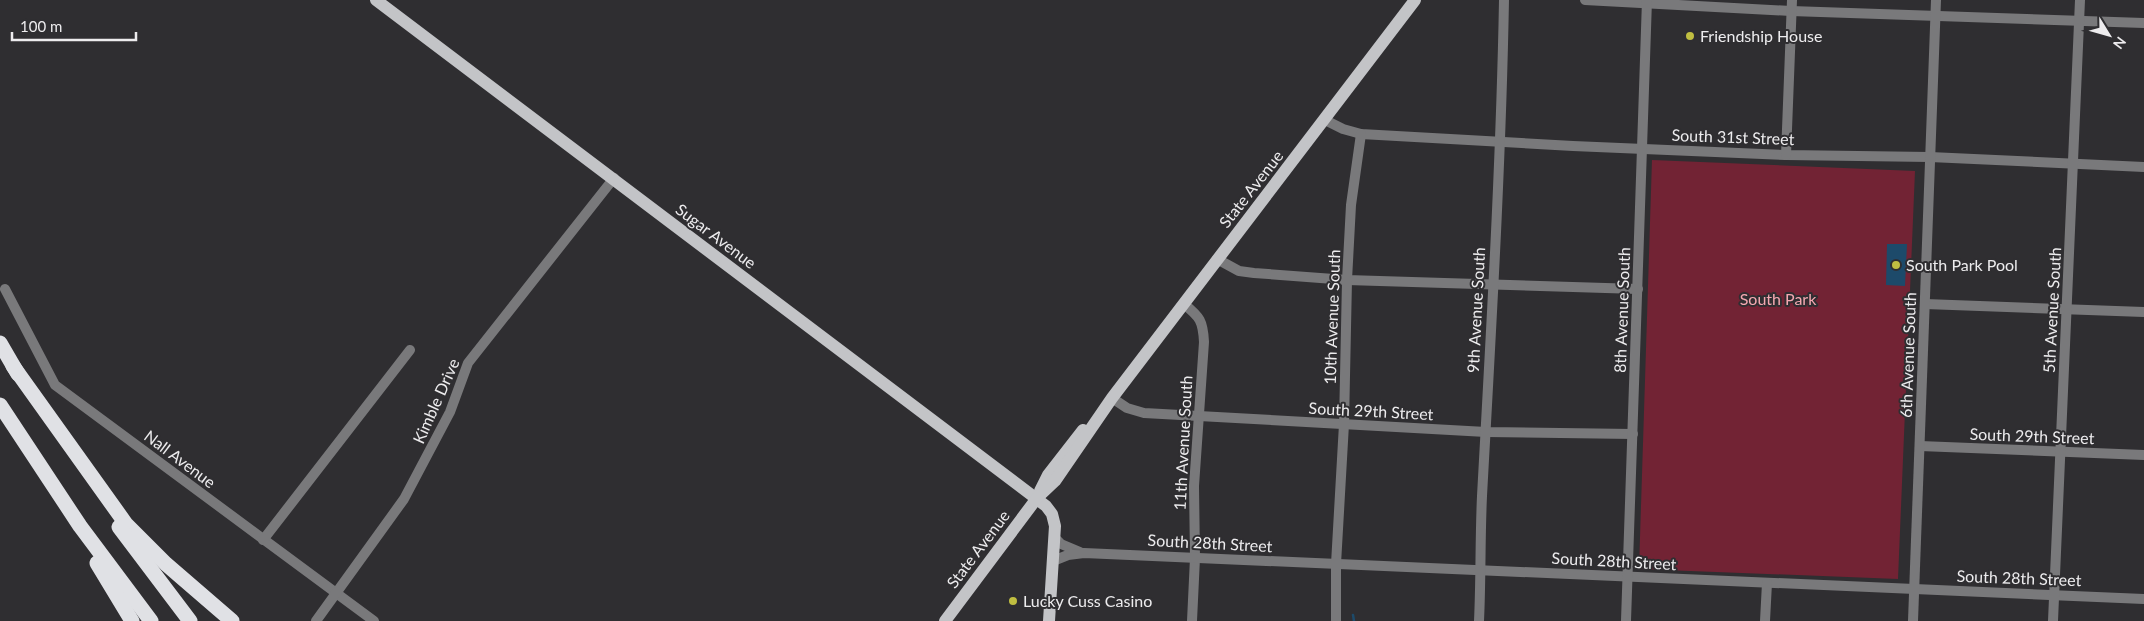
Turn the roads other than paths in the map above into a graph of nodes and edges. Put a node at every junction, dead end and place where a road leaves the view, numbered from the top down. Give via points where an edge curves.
1 (376, 0) edge
2 (1416, 0) edge
3 (1504, 0) edge
4 (1585, 0) edge
5 (1792, 0) edge
6 (1936, 0) edge
7 (2080, 0) edge
8 (1647, 1) edge
9 (1792, 11) junction
10 (1935, 17) junction
11 (2079, 21) junction
12 (2144, 23) edge
13 (1324, 120) junction
14 (1361, 134) junction
15 (1501, 143) junction
16 (1641, 149) junction
17 (1786, 155) junction
18 (1930, 157) junction
19 (2074, 164) junction
20 (2144, 167) edge
21 (614, 178) junction
22 (1217, 259) junction
23 (1346, 280) junction
24 (1492, 284) junction
25 (4, 289) dead end
26 (1638, 289) junction
27 (1184, 304) junction
28 (1925, 304) junction
29 (2067, 309) junction
30 (2144, 312) edge
31 (0, 343) edge
32 (410, 350) dead end
33 (13, 366) junction
34 (1112, 398) junction
35 (0, 405) edge
36 (1198, 416) junction
37 (1344, 424) junction
38 (1486, 432) junction
39 (1633, 434) junction
40 (1920, 446) junction
41 (2060, 452) junction
42 (2144, 455) edge
43 (1037, 498) junction
44 (80, 526) junction
45 (1054, 537) junction
46 (263, 540) junction
47 (1084, 553) junction
48 (1195, 558) junction
49 (1053, 562) junction
50 (1336, 564) junction
51 (1482, 570) junction
52 (1628, 577) junction
53 (1767, 583) junction
54 (1914, 589) junction
55 (338, 593) junction
56 (2054, 595) junction
57 (2144, 599) edge
58 (132, 621) edge
59 (150, 621) edge
60 (190, 621) edge
61 (232, 621) edge
62 (316, 621) edge
63 (374, 621) edge
64 (945, 621) edge
65 (1049, 621) edge
66 (1192, 621) edge
67 (1336, 621) edge
68 (1479, 621) edge
69 (1626, 621) edge
70 (1765, 621) edge
71 (1913, 621) edge
72 (2053, 621) edge

1 - 21 main road, Sugar Avenue
2 - 13 main road, State Avenue
3 - 15 street, 9th Avenue South
4 - 8 street
5 - 9 street
6 - 10 street, 6th Avenue South
7 - 11 street, 5th Avenue South
8 - 9 street
8 - 16 street, 8th Avenue South
9 - 10 street
9 - 17 street
10 - 11 street
10 - 18 street, 6th Avenue South
11 - 12 street
11 - 19 street, 5th Avenue South
13 - 14 street, South 31st Street
13 - 22 main road, State Avenue
14 - 15 street, South 31st Street
14 - 23 street, 10th Avenue South via 1351,205
15 - 16 street, South 31st Street
15 - 24 street, 9th Avenue South
16 - 17 street, South 31st Street
16 - 26 street, 8th Avenue South
17 - 18 street, South 31st Street
18 - 19 street, South 31st Street
18 - 28 street, 6th Avenue South
19 - 20 street, South 31st Street
19 - 29 street, 5th Avenue South
21 - 43 main road, Sugar Avenue
21 - 55 street, Kimble Drive via 468,363 450,412 404,499
22 - 23 street via 1240,271
22 - 27 main road, State Avenue
23 - 24 street
23 - 37 street, 10th Avenue South
24 - 26 street
24 - 38 street, 9th Avenue South
25 - 46 street, Nall Avenue via 55,385
26 - 39 street, 8th Avenue South
27 - 34 main road, State Avenue
27 - 36 street, 11th Avenue South via 1197,314 1203,330
28 - 29 street
28 - 40 street, 6th Avenue South
29 - 30 street
29 - 41 street, 5th Avenue South
31 - 33 highway
32 - 46 street
33 - 60 highway via 77,468
33 - 61 highway via 126,524 166,564
34 - 36 street, South 29th Street via 1144,414
34 - 43 main road, State Avenue via 1067,449
35 - 44 highway
36 - 37 street, South 29th Street
36 - 48 street, 11th Avenue South via 1194,486
37 - 38 street, South 29th Street
37 - 50 street, 10th Avenue South
38 - 39 street, South 29th Street
38 - 51 street, 9th Avenue South
39 - 52 street, 8th Avenue South
40 - 41 street, South 29th Street
40 - 54 street, 6th Avenue South
41 - 42 street, South 29th Street
41 - 56 street, 5th Avenue South
43 - 45 main road, Sugar Avenue via 1052,514
43 - 64 main road, State Avenue
44 - 58 highway via 89,550
44 - 59 highway
45 - 47 street, South 28th Street via 1067,547
45 - 49 main road, Sugar Avenue
46 - 55 street, Nall Avenue
47 - 48 street, South 28th Street
47 - 49 street, South 28th Street via 1068,555
48 - 50 street, South 28th Street
48 - 66 street, 11th Avenue South
49 - 65 main road, Sugar Avenue
50 - 51 street, South 28th Street
50 - 67 street, 10th Avenue South
51 - 52 street, South 28th Street
51 - 68 street, 9th Avenue South
52 - 53 street, South 28th Street
52 - 69 street, 8th Avenue South
53 - 54 street, South 28th Street
53 - 70 street
54 - 56 street, South 28th Street
54 - 71 street, 6th Avenue South
55 - 62 street, Kimble Drive
55 - 63 street, Nall Avenue
56 - 57 street, South 28th Street
56 - 72 street, 5th Avenue South

